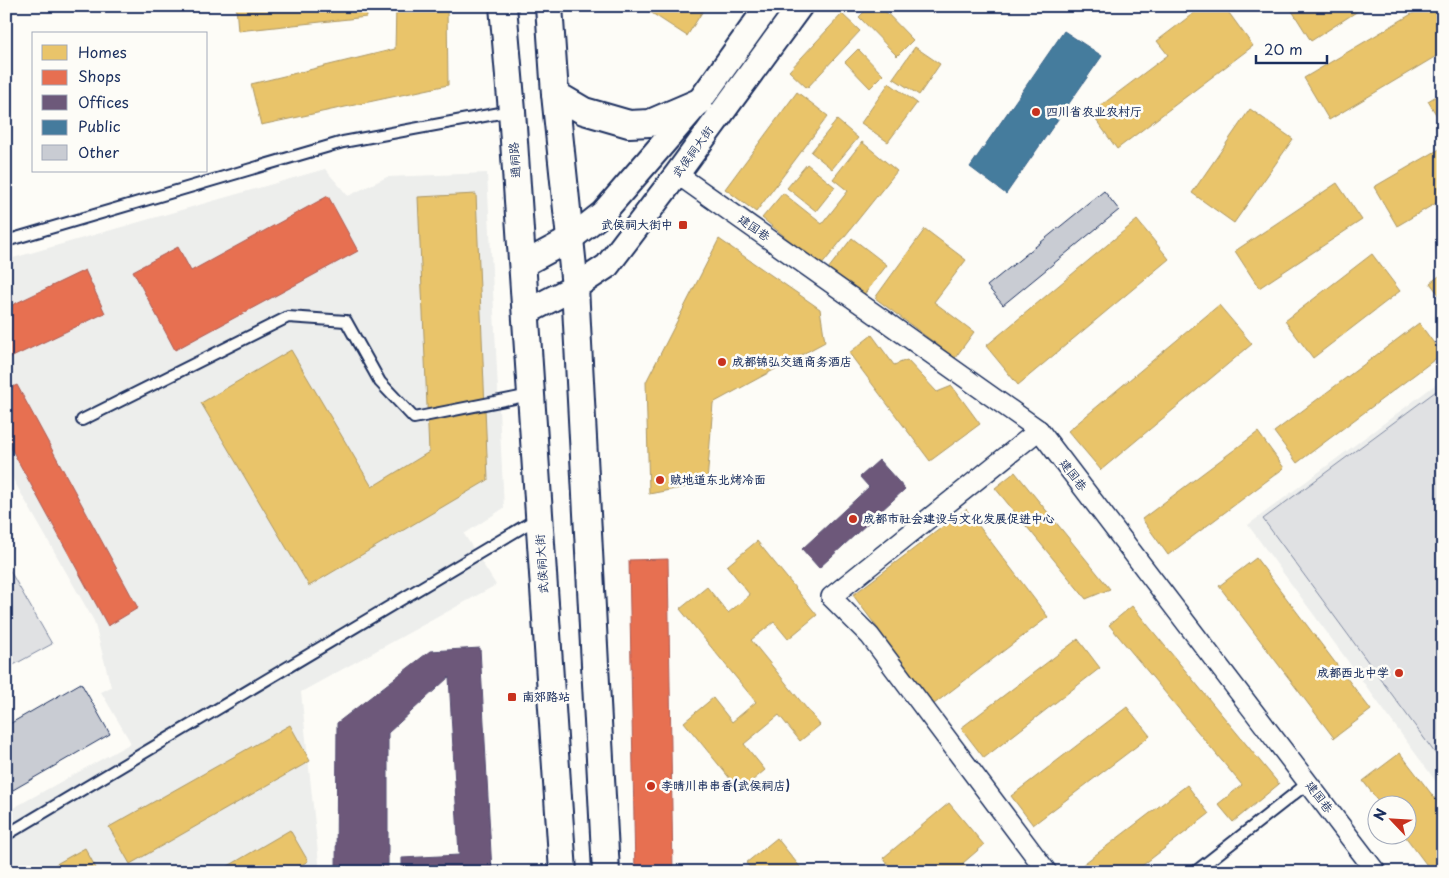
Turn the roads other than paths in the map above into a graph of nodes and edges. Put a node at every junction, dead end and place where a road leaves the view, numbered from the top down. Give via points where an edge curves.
1 (503, 6) edge
2 (549, 6) edge
3 (768, 6) edge
4 (800, 6) edge
5 (555, 94) junction
6 (699, 102) junction
7 (512, 111) junction
8 (677, 174) junction
9 (570, 240) junction
10 (6, 241) edge
11 (522, 265) junction
12 (575, 287) junction
13 (526, 313) junction
14 (531, 395) junction
15 (82, 420) dead end
16 (1039, 430) junction
17 (539, 518) junction
18 (1308, 783) junction
19 (6, 835) edge
20 (563, 872) edge
21 (606, 872) edge
22 (1047, 872) edge
23 (1195, 872) edge
24 (1376, 872) edge

1 - 7 main road, 通祠路
2 - 5 main road
3 - 6 street
4 - 8 street, 武侯祠大街
5 - 6 main road via 584,111 629,124 650,123
5 - 9 main road
6 - 9 street via 603,213
7 - 10 lane via 343,142
7 - 11 main road, 通祠路
8 - 12 street, 武侯祠大街 via 607,266
8 - 16 street, 建国巷
9 - 11 street
9 - 12 main road
11 - 13 main road, 通祠路
12 - 13 street, 武侯祠大街
12 - 21 main road
13 - 14 main road, 武侯祠大街
14 - 15 lane via 414,418 380,382 346,321 288,317
14 - 17 main road, 武侯祠大街
16 - 18 street, 建国巷
16 - 22 street via 830,598 870,636
17 - 19 lane
17 - 20 main road, 武侯祠大街
18 - 23 lane
18 - 24 street, 建国巷

